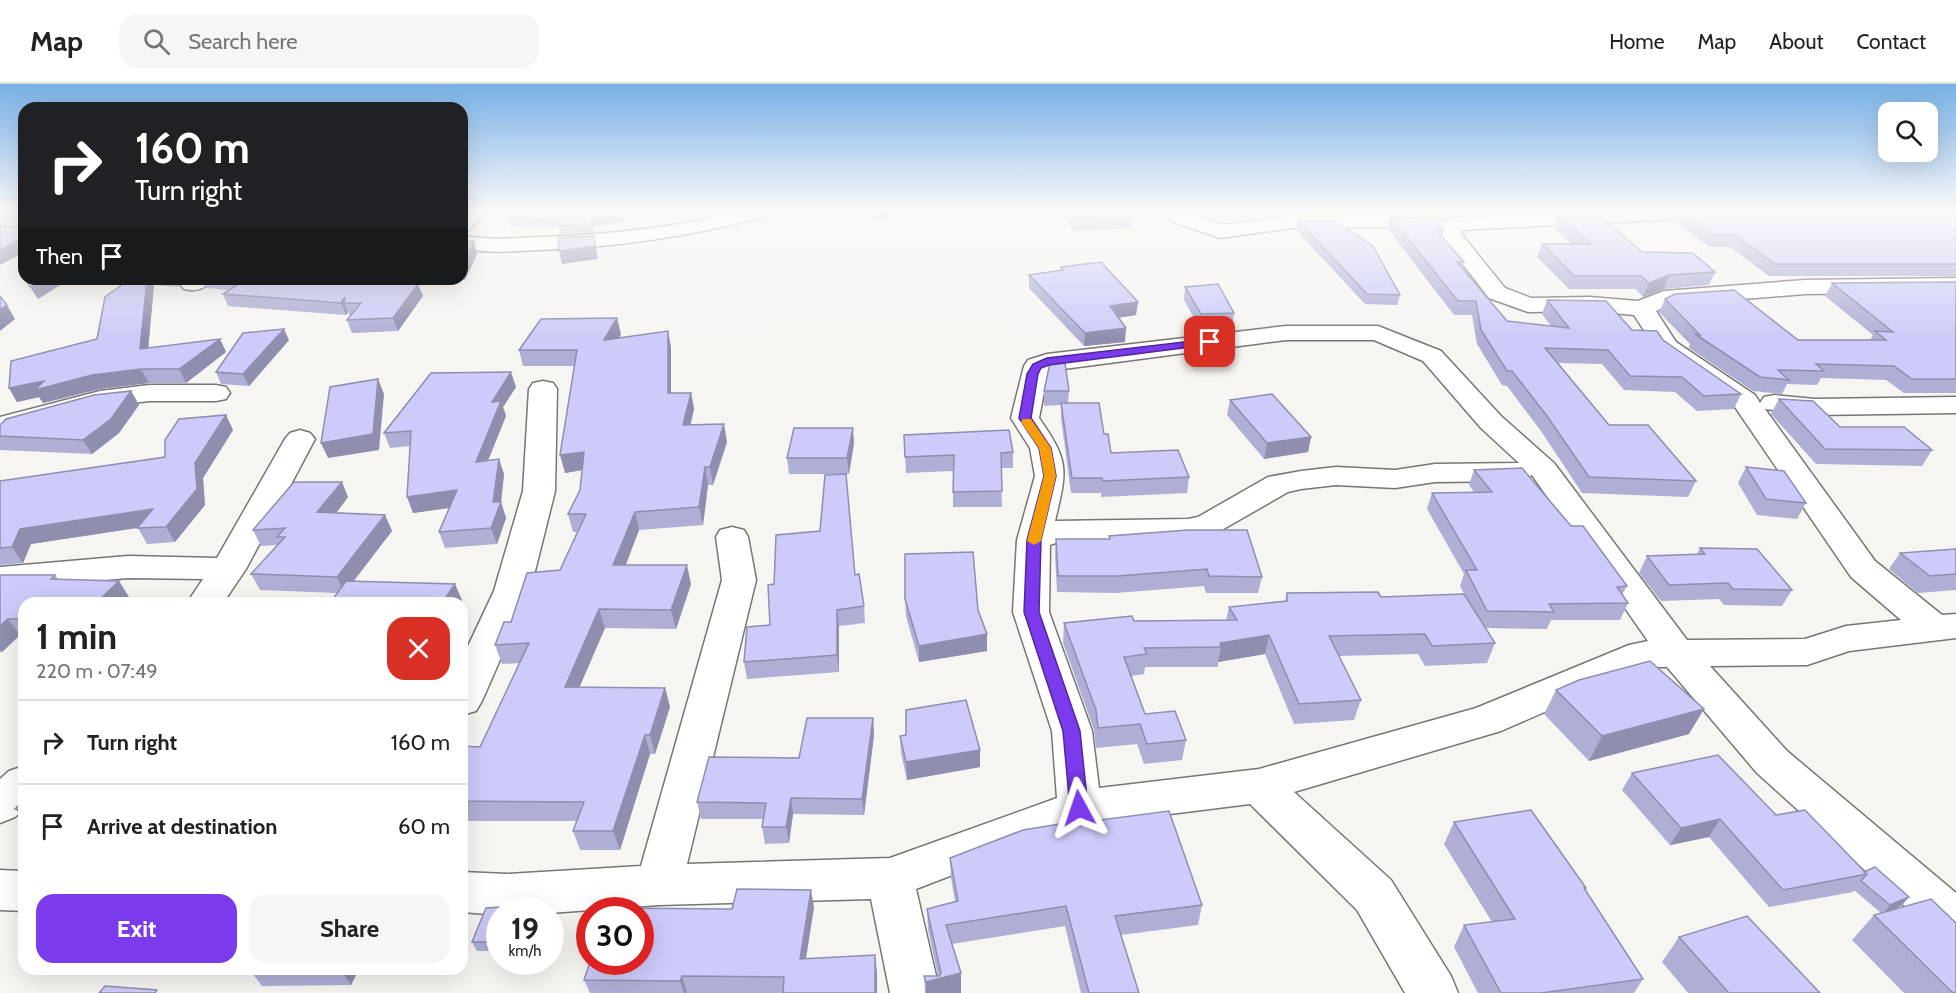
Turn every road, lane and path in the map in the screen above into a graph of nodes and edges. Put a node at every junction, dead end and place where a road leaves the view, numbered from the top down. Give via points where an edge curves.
1 (1464, 252) edge
2 (1956, 285) edge
3 (1642, 309) junction
4 (543, 389) dead end
5 (216, 393) dead end
6 (1745, 401) junction
7 (1956, 405) edge
8 (0, 426) edge
9 (300, 439) dead end
10 (1543, 469) junction
11 (732, 537) dead end
12 (1034, 540) junction
13 (229, 569) junction
14 (0, 578) edge
15 (209, 597) edge
16 (1946, 628) edge
17 (1677, 654) junction
18 (468, 689) edge
19 (1259, 786) junction
20 (18, 788) edge
21 (0, 805) edge
22 (1079, 808) junction
23 (890, 878) junction
24 (659, 885) junction
25 (0, 890) edge
26 (18, 891) edge
27 (468, 892) edge
28 (1956, 922) edge
29 (915, 993) edge
30 (1433, 993) edge

1 - 3 street via 1497,293 1528,305 1590,304
2 - 3 street via 1781,289 1664,298
3 - 6 street via 1667,347
4 - 18 street via 536,502 512,591
5 - 8 street via 148,393 100,399
6 - 7 street via 1815,407
6 - 16 street via 1863,568
9 - 13 street via 269,489
10 - 12 street via 1301,480 1279,484 1209,524 1188,529 1060,530
10 - 12 street via 1491,422 1432,356 1378,333 1286,333 1086,356 1047,362 1037,366 1033,374 1025,418 1045,448 1050,476
10 - 17 street
11 - 24 street via 739,580
12 - 22 street via 1031,612 1072,731
13 - 14 street via 128,567
13 - 15 street
16 - 17 street via 1846,639 1807,652
17 - 19 street via 1642,654 1487,720
17 - 28 street via 1772,762
19 - 22 street
19 - 30 street via 1374,895
20 - 21 street
22 - 23 street
23 - 24 street
23 - 29 street
24 - 27 street via 507,895
25 - 26 street

